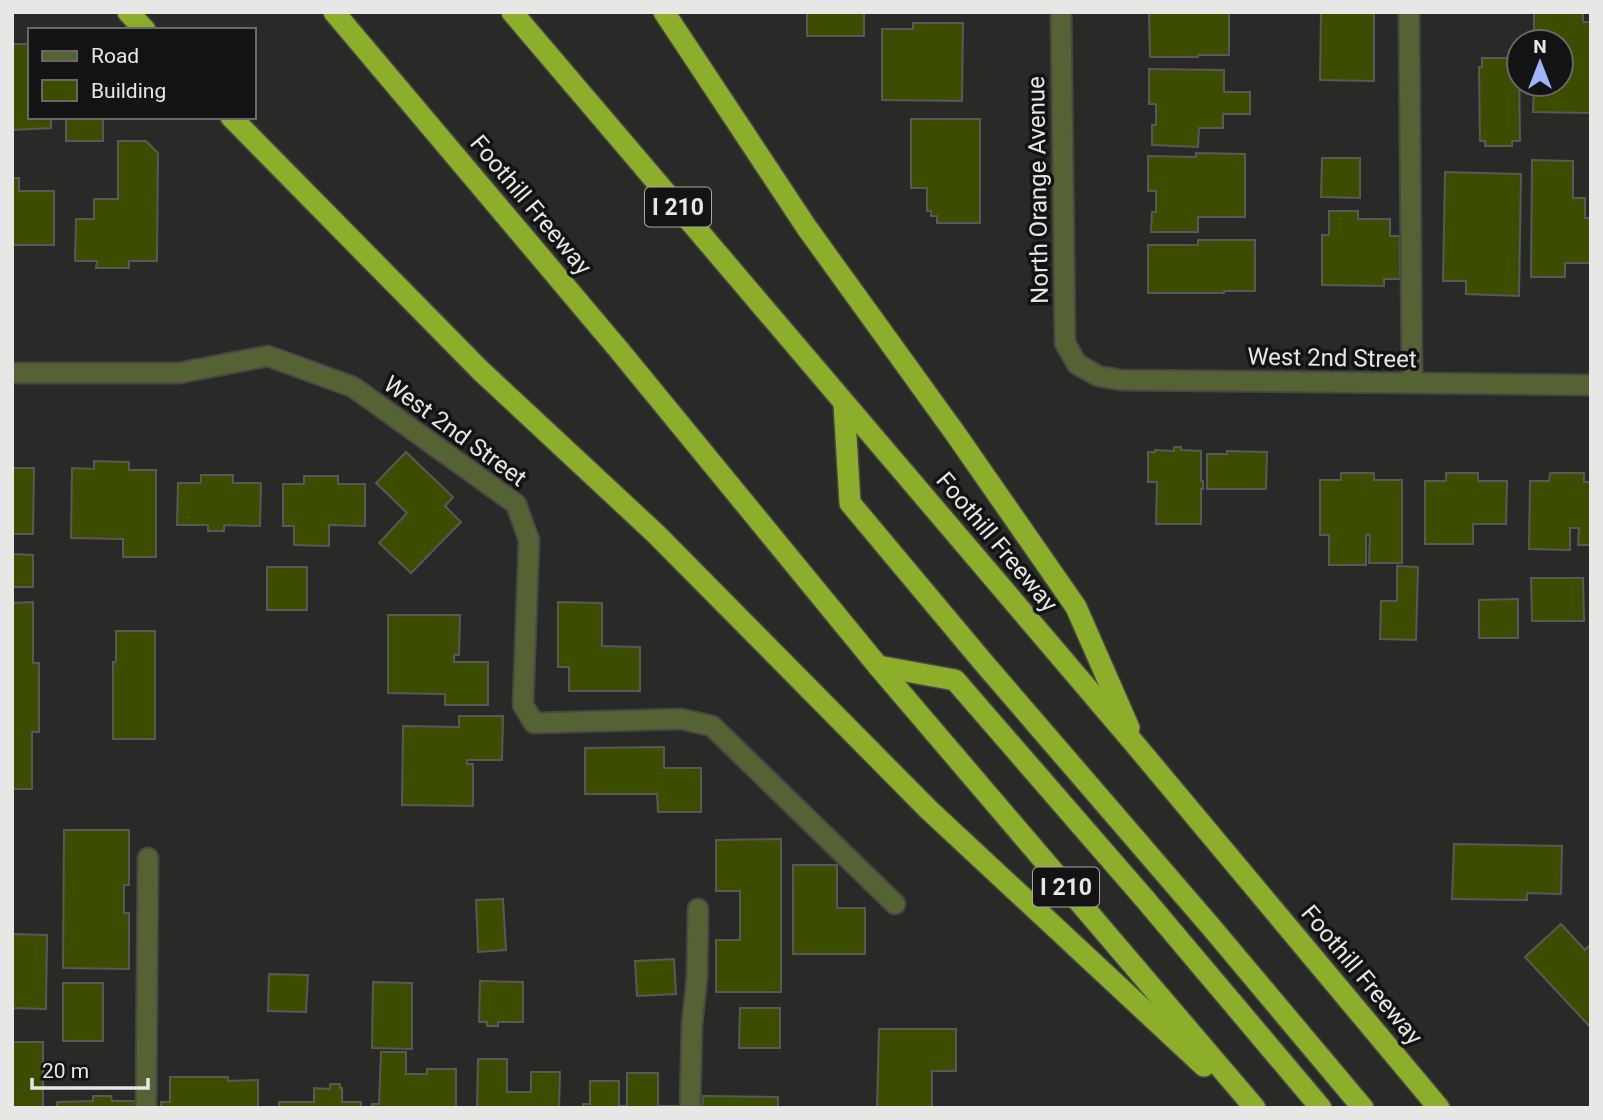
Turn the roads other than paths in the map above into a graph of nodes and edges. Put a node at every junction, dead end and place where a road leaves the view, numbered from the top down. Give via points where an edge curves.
1 (128, 12) edge
2 (334, 12) edge
3 (512, 12) edge
4 (664, 12) edge
5 (1060, 12) edge
6 (1409, 12) edge
7 (143, 28) edge
8 (233, 119) edge
9 (1077, 364) joint
10 (12, 373) edge
11 (1412, 383) junction
12 (1591, 385) edge
13 (844, 403) junction
14 (878, 666) junction
15 (1139, 749) junction
16 (148, 858) dead end
17 (895, 904) dead end
18 (698, 909) dead end
19 (146, 1108) edge
20 (690, 1108) edge
21 (1249, 1108) edge
22 (1255, 1108) edge
23 (1321, 1108) edge
24 (1363, 1108) edge
25 (1439, 1108) edge

1 - 7 highway
2 - 14 highway, Foothill Freeway / I 210
3 - 13 highway, Foothill Freeway / I 210
4 - 15 highway via 807,228 1076,607
5 - 9 street, North Orange Avenue via 1065,344
6 - 11 street
8 - 21 highway via 481,371 656,534 928,808
9 - 11 street, West 2nd Street via 1098,376 1121,380
10 - 17 street, West 2nd Street via 179,373 268,356 353,387 516,505 529,540 523,705 534,723 681,719 712,726
11 - 12 street, West 2nd Street
13 - 15 highway, Foothill Freeway / I 210
13 - 24 highway via 850,503
14 - 22 highway, Foothill Freeway / I 210
14 - 23 highway via 955,680
15 - 25 highway, Foothill Freeway / I 210
16 - 19 street
18 - 20 street

